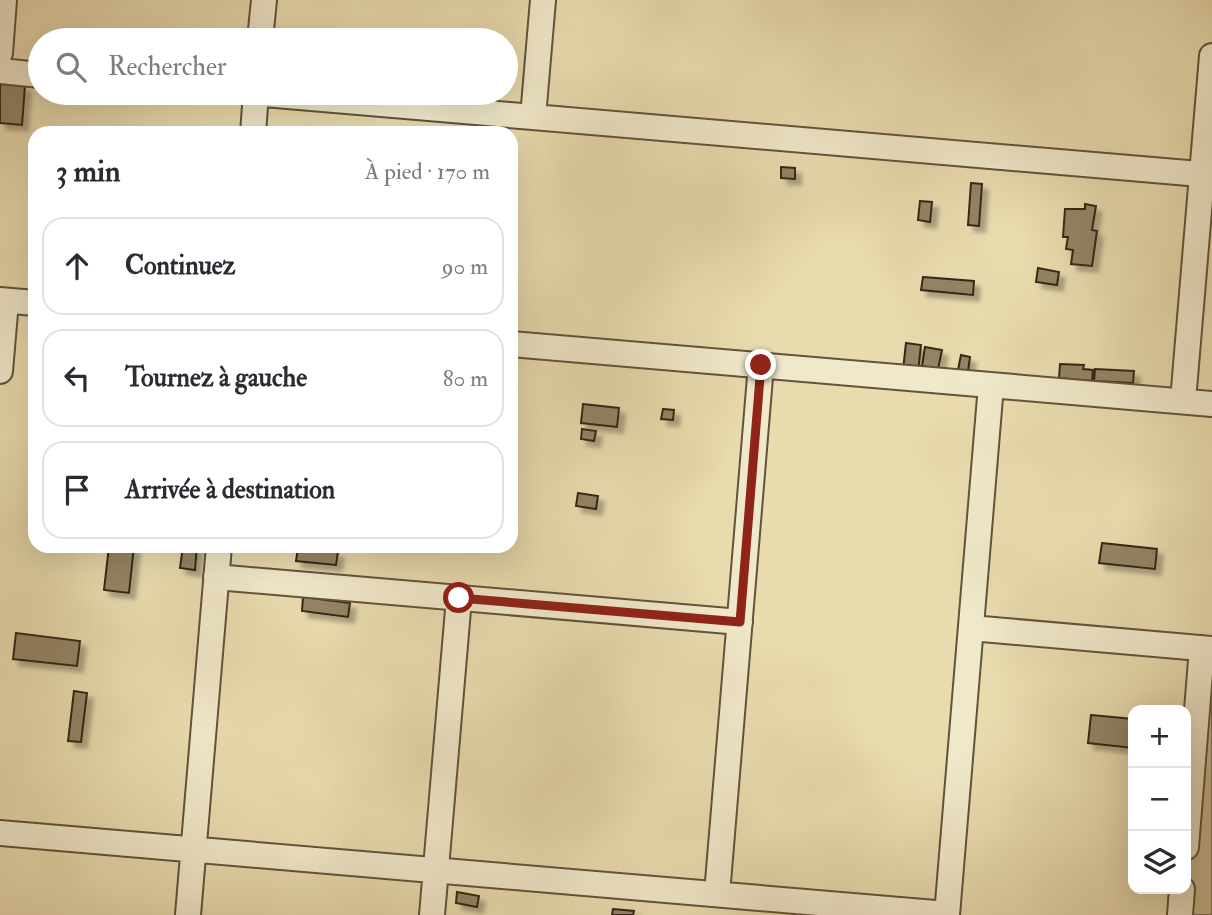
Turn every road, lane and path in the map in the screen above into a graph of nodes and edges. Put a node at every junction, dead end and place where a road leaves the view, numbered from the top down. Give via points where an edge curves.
1 (4, 0) edge
2 (264, 0) edge
3 (543, 0) edge
4 (261, 28) edge
5 (0, 53) edge
6 (1212, 55) edge
7 (0, 71) edge
8 (28, 74) edge
9 (254, 105) edge
10 (394, 105) edge
11 (533, 117) junction
12 (253, 126) edge
13 (1207, 174) edge
14 (3, 301) edge
15 (28, 303) edge
16 (518, 345) edge
17 (761, 365) junction
18 (0, 371) edge
19 (991, 385) junction
20 (1183, 401) junction
21 (1212, 404) edge
22 (218, 553) edge
23 (216, 577) junction
24 (459, 598) junction
25 (740, 622) junction
26 (971, 628) junction
27 (1207, 648) edge
28 (1188, 831) edge
29 (0, 833) edge
30 (194, 850) junction
31 (436, 870) junction
32 (717, 894) junction
33 (1182, 894) edge
34 (947, 914) edge
35 (188, 915) edge
36 (432, 915) edge
37 (1180, 915) edge

1 - 5 street
2 - 4 street
3 - 11 street
6 - 13 street
7 - 8 street
9 - 12 street
10 - 11 street
11 - 13 street
13 - 20 street
14 - 15 street
14 - 18 street
16 - 17 street
17 - 19 street
17 - 25 street
19 - 20 street
19 - 26 street
20 - 21 street
22 - 23 street
23 - 24 street
23 - 30 street
24 - 25 street
24 - 31 street
25 - 32 street
26 - 27 street
26 - 34 street
27 - 28 street
29 - 30 street
30 - 31 street
30 - 35 street
31 - 32 street
31 - 36 street
32 - 34 street
33 - 37 street

